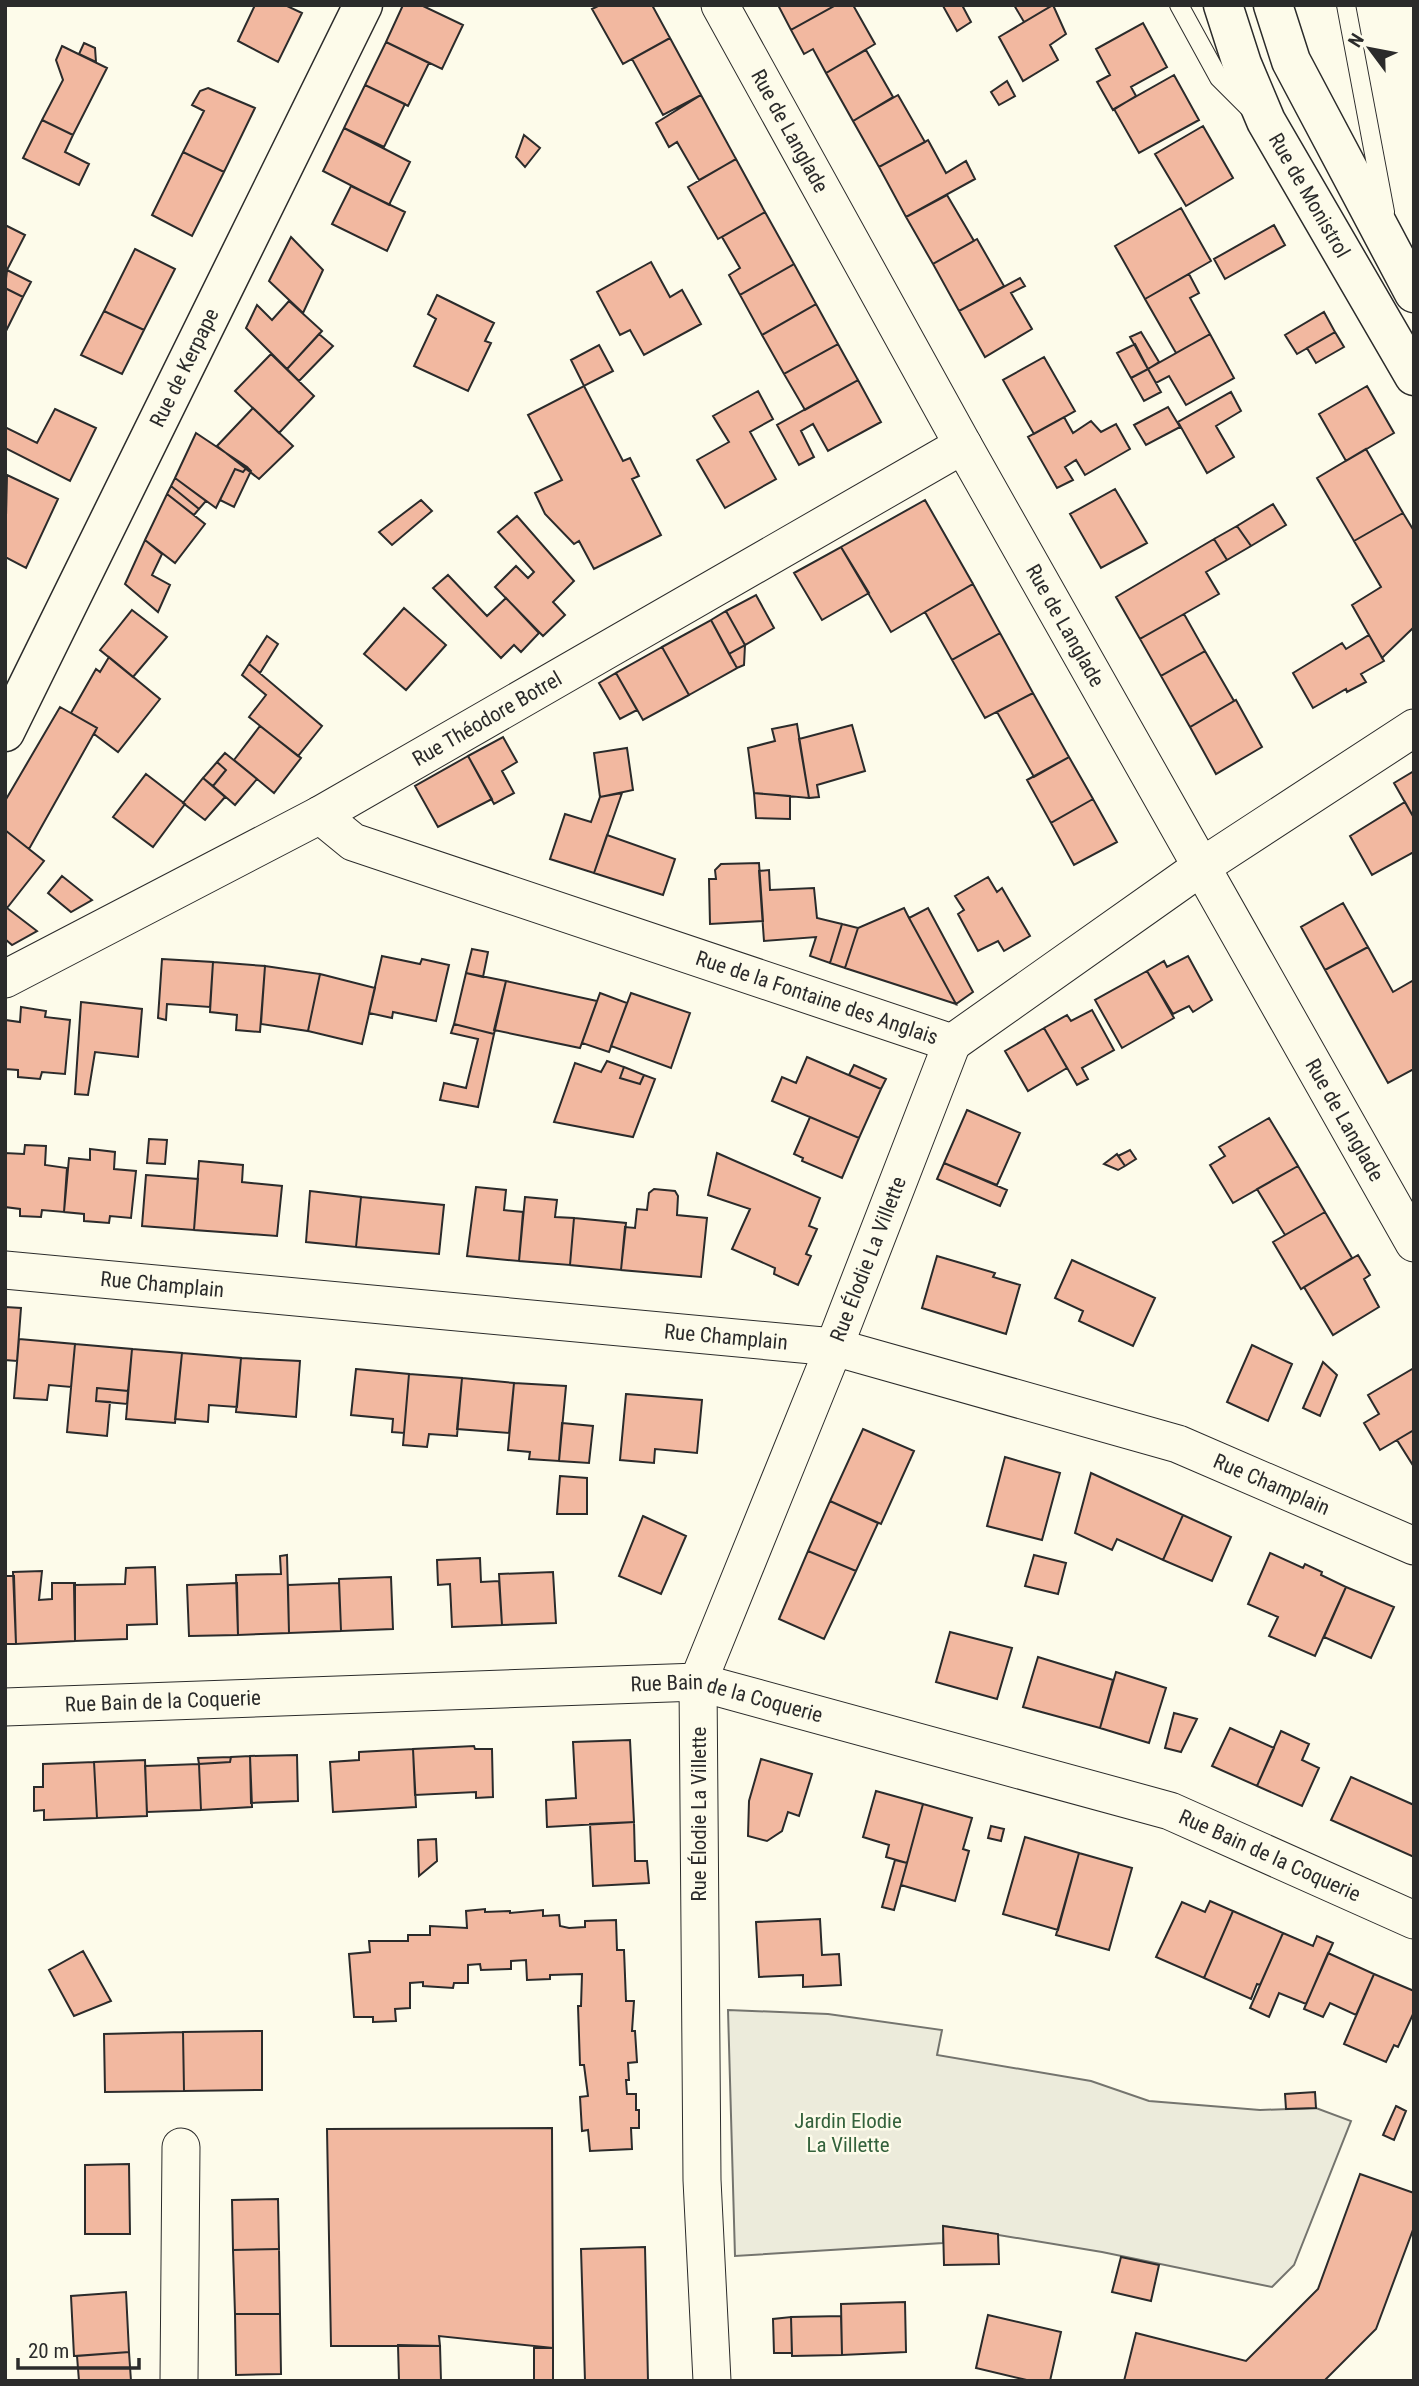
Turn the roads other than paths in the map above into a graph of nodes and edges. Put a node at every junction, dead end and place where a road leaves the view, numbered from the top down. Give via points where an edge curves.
1 (363, 5) edge
2 (720, 5) edge
3 (1179, 5) edge
4 (1223, 5) edge
5 (1273, 5) edge
6 (1346, 5) edge
7 (1266, 121) junction
8 (1394, 260) junction
9 (1414, 293) edge
10 (1414, 376) edge
11 (963, 445) junction
12 (1414, 728) edge
13 (5, 732) edge
14 (320, 815) junction
15 (1201, 867) junction
16 (5, 979) edge
17 (952, 1043) junction
18 (1414, 1243) edge
19 (5, 1270) edge
20 (834, 1347) junction
21 (1414, 1546) edge
22 (698, 1682) junction
23 (5, 1707) edge
24 (1414, 1920) edge
25 (181, 2147) dead end
26 (179, 2381) edge
27 (712, 2381) edge

1 - 13 street, Rue de Kerpape
2 - 11 street, Rue de Langlade
3 - 7 lane via 1219,78 1240,102
4 - 7 street, Rue de Monistrol
5 - 8 street, Rue de Monistrol via 1291,61
6 - 8 lane
7 - 10 street, Rue de Monistrol
8 - 9 street, Rue de Monistrol
11 - 14 street, Rue Théodore Botrel
11 - 15 street, Rue de Langlade
12 - 15 street, Rue de la Fontaine des Anglais
14 - 16 street, Rue Théodore Botrel
14 - 17 street, Rue de la Fontaine des Anglais via 353,842
15 - 17 street, Rue de la Fontaine des Anglais
15 - 18 street, Rue de Langlade
17 - 20 street, Rue Élodie La Villette
19 - 20 street, Rue Champlain
20 - 21 street, Rue Champlain via 1178,1444
20 - 22 street, Rue Élodie La Villette
22 - 23 street, Rue Bain de la Coquerie
22 - 24 street, Rue Bain de la Coquerie via 1170,1811
22 - 27 street, Rue Élodie La Villette via 702,2180
25 - 26 street

